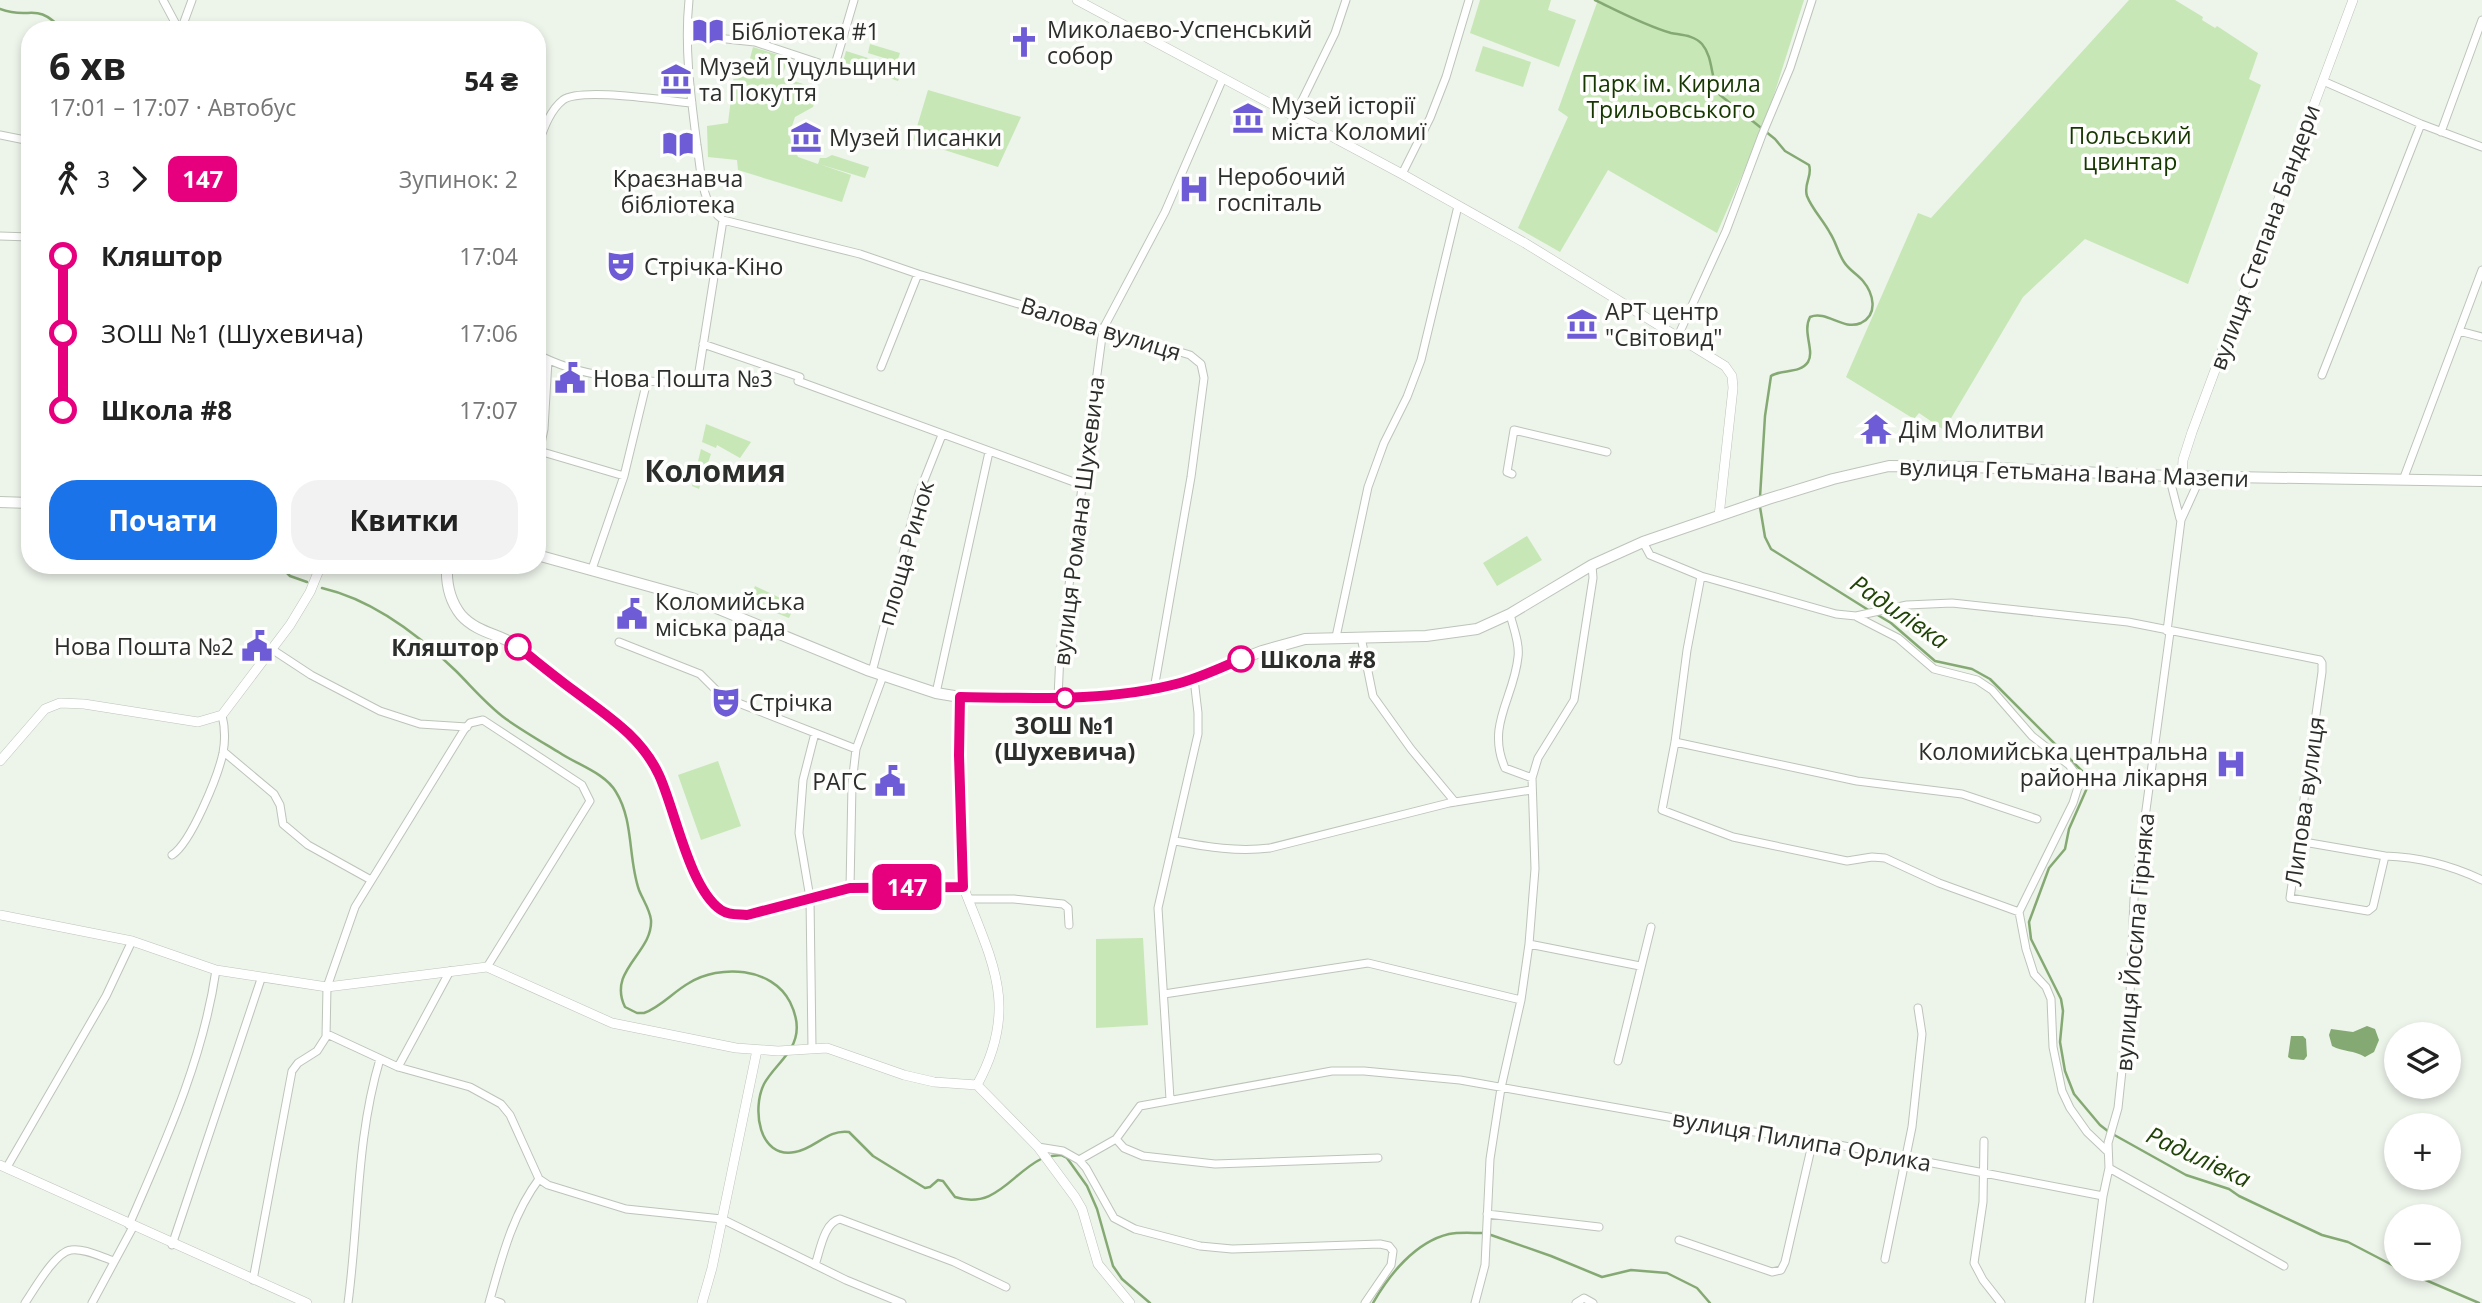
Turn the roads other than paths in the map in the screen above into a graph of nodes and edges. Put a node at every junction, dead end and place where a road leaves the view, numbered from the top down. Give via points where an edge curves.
1 (163, 0) edge
2 (192, 0) edge
3 (688, 0) edge
4 (854, 0) edge
5 (1077, 0) edge
6 (1346, 0) edge
7 (1469, 0) edge
8 (1812, 0) edge
9 (2353, 0) edge
10 (2482, 20) edge
11 (175, 21) edge
12 (184, 21) edge
13 (688, 35) junction
14 (1223, 78) junction
15 (2323, 81) junction
16 (692, 103) junction
17 (1294, 117) junction
18 (546, 124) edge
19 (2421, 124) junction
20 (2441, 132) junction
21 (0, 135) edge
22 (21, 140) edge
23 (2482, 147) edge
24 (1402, 174) junction
25 (1458, 206) junction
26 (723, 220) junction
27 (0, 236) edge
28 (21, 237) edge
29 (2482, 270) edge
30 (918, 274) junction
31 (1104, 328) junction
32 (2459, 331) junction
33 (1678, 336) junction
34 (2482, 337) edge
35 (703, 344) junction
36 (548, 360) joint
37 (881, 367) dead end
38 (2322, 375) dead end
39 (647, 381) junction
40 (546, 394) edge
41 (942, 435) junction
42 (989, 452) junction
43 (1607, 452) dead end
44 (546, 453) edge
45 (1512, 474) dead end
46 (624, 476) junction
47 (2169, 476) junction
48 (2182, 476) junction
49 (2202, 476) junction
50 (2403, 480) junction
51 (2482, 481) edge
52 (1082, 485) junction
53 (0, 502) edge
54 (21, 503) edge
55 (1719, 516) junction
56 (2181, 520) junction
57 (1643, 542) junction
58 (546, 557) edge
59 (1592, 565) junction
60 (592, 569) junction
61 (317, 574) edge
62 (446, 574) edge
63 (1701, 576) junction
64 (1510, 614) junction
65 (1856, 616) junction
66 (2169, 632) junction
67 (1336, 637) junction
68 (1361, 637) junction
69 (619, 642) dead end
70 (273, 650) junction
71 (877, 674) junction
72 (1194, 679) junction
73 (1154, 689) junction
74 (936, 693) junction
75 (960, 697) junction
76 (1058, 698) junction
77 (222, 716) junction
78 (467, 727) junction
79 (815, 733) junction
80 (1675, 742) junction
81 (856, 749) junction
82 (224, 752) junction
83 (0, 761) edge
84 (1532, 778) junction
85 (1531, 790) junction
86 (1455, 802) junction
87 (2037, 819) dead end
88 (1175, 841) junction
89 (2298, 841) junction
90 (172, 855) dead end
91 (2385, 856) junction
92 (371, 880) junction
93 (2482, 880) edge
94 (963, 887) junction
95 (850, 888) junction
96 (810, 898) junction
97 (968, 899) junction
98 (2019, 912) junction
99 (0, 915) edge
100 (1069, 925) dead end
101 (1651, 927) dead end
102 (132, 941) junction
103 (1529, 944) junction
104 (1640, 966) junction
105 (486, 967) junction
106 (216, 970) junction
107 (450, 971) junction
108 (261, 979) junction
109 (327, 987) junction
110 (1164, 995) junction
111 (1521, 1000) junction
112 (1918, 1008) dead end
113 (327, 1034) junction
114 (812, 1048) junction
115 (757, 1050) junction
116 (380, 1059) junction
117 (1618, 1062) dead end
118 (398, 1067) junction
119 (977, 1085) junction
120 (1501, 1088) junction
121 (1170, 1099) junction
122 (1116, 1139) junction
123 (1813, 1140) junction
124 (1984, 1141) dead end
125 (1038, 1147) junction
126 (2108, 1152) junction
127 (1906, 1157) junction
128 (1378, 1158) dead end
129 (1079, 1160) junction
130 (3, 1166) edge
131 (2109, 1168) junction
132 (1983, 1173) junction
133 (539, 1180) junction
134 (2103, 1196) junction
135 (1487, 1214) junction
136 (722, 1219) junction
137 (131, 1226) junction
138 (1599, 1227) dead end
139 (1679, 1240) dead end
140 (172, 1245) junction
141 (1885, 1259) dead end
142 (114, 1261) junction
143 (815, 1265) junction
144 (2284, 1266) dead end
145 (253, 1280) junction
146 (1006, 1287) dead end
147 (489, 1301) edge
148 (303, 1302) edge
149 (25, 1303) edge
150 (92, 1303) edge
151 (348, 1303) edge
152 (501, 1303) edge
153 (702, 1303) edge
154 (902, 1303) edge
155 (1129, 1303) edge
156 (1365, 1303) edge
157 (1475, 1303) edge
158 (1576, 1303) edge
159 (1593, 1303) edge
160 (2001, 1303) edge
161 (2089, 1303) edge

1 - 11 street
2 - 12 street
3 - 13 street
4 - 13 street via 834,68 755,42
5 - 14 street
6 - 17 street
7 - 24 street via 1434,108
8 - 33 street via 1726,231
9 - 15 street, вулиця Степана Бандери
10 - 20 street
13 - 16 street
14 - 17 street
14 - 31 street, вулиця Романа Шухевича via 1165,212
15 - 19 street
15 - 48 street, вулиця Степана Бандери via 2192,432
16 - 18 street via 574,95 556,107
16 - 26 street via 706,198
17 - 24 street
19 - 20 street
19 - 38 street
20 - 23 street
21 - 22 street
24 - 25 street
25 - 33 street
25 - 67 street via 1421,360 1368,487
26 - 30 street, Валова вулиця via 860,254
26 - 35 street
27 - 28 street
29 - 32 street
30 - 31 street, Валова вулиця
30 - 37 street
31 - 52 street, вулиця Романа Шухевича
31 - 73 street, Валова вулиця via 1190,355 1201,364 1204,378
32 - 34 street
32 - 50 street
33 - 55 street via 1725,366 1733,380
35 - 39 street via 697,384
35 - 41 street
36 - 39 street
36 - 40 street
39 - 46 street
41 - 42 street
41 - 71 street, площа Ринок via 919,493
42 - 52 street
42 - 74 street
43 - 45 street via 1514,430 1507,472
44 - 46 street
46 - 60 street
47 - 48 main road, вулиця Гетьмана Івана Мазепи
47 - 55 main road, вулиця Гетьмана Івана Мазепи via 1889,466
47 - 56 street
48 - 49 main road, вулиця Гетьмана Івана Мазепи
49 - 50 main road, вулиця Гетьмана Івана Мазепи
49 - 56 street
50 - 51 main road, вулиця Гетьмана Івана Мазепи
52 - 76 street, вулиця Романа Шухевича
53 - 54 main road
55 - 57 main road, вулиця Гетьмана Івана Мазепи
56 - 66 street, вулиця Йосипа Гірняка
57 - 59 main road, вулиця Гетьмана Івана Мазепи
57 - 63 street via 1650,555
58 - 60 main road, вулиця Гетьмана Івана Мазепи
59 - 64 main road, вулиця Гетьмана Івана Мазепи
59 - 84 street via 1574,700 1538,758
60 - 71 main road, вулиця Гетьмана Івана Мазепи via 701,601
61 - 70 street
62 - 96 main road via 450,596 460,614 515,644 648,752 697,876 721,910 747,915
63 - 65 street
63 - 80 street
64 - 68 main road, вулиця Гетьмана Івана Мазепи via 1482,628 1455,634
64 - 84 street via 1518,657 1499,724 1498,752 1505,768
65 - 66 street via 1952,603 2094,617
65 - 98 street via 1898,638 1934,668 1984,684 2032,736 2075,773 2077,793
66 - 89 street, Липова вулиця via 2321,661
66 - 126 street, вулиця Йосипа Гірняка via 2134,899 2129,1014 2118,1108
67 - 68 main road, вулиця Гетьмана Івана Мазепи
67 - 72 main road, вулиця Гетьмана Івана Мазепи via 1278,645
68 - 86 street via 1373,696
69 - 79 street via 700,674 723,696
70 - 77 street
70 - 78 street via 380,711 421,724
71 - 74 main road, вулиця Гетьмана Івана Мазепи
71 - 81 street, площа Ринок
72 - 73 main road, вулиця Гетьмана Івана Мазепи
72 - 88 street via 1198,734
73 - 76 main road, вулиця Гетьмана Івана Мазепи
74 - 75 main road, вулиця Гетьмана Івана Мазепи
75 - 76 main road, вулиця Гетьмана Івана Мазепи
75 - 94 main road
77 - 82 street
77 - 83 street via 198,723 60,703 45,709
78 - 92 street
78 - 105 street via 483,720 582,785 590,801
79 - 81 street
79 - 96 street via 803,780 799,833
80 - 87 street via 1857,781 1962,794
80 - 98 street via 1662,810 1733,836 1835,859 1885,858
81 - 95 street, площа Ринок
82 - 90 street via 191,832
82 - 92 street via 274,794 283,824 308,845
84 - 85 street
85 - 86 street
85 - 103 street via 1535,869
86 - 88 street via 1270,848 1219,850
88 - 110 street via 1158,908
89 - 91 street
89 - 91 street, Липова вулиця via 2290,898 2346,909 2368,911 2373,907
91 - 93 street via 2453,867
92 - 109 street via 352,914
94 - 95 main road
94 - 97 street
95 - 96 main road
96 - 114 street
97 - 100 street via 1063,904 1068,908
97 - 119 street via 1000,999 998,1037
98 - 126 street via 2034,974 2051,999 2053,1048 2062,1091 2087,1132
99 - 102 street
101 - 104 street
102 - 106 street
102 - 130 street via 97,1013
103 - 104 street
103 - 111 street
104 - 117 street
105 - 107 street
105 - 115 street via 612,1023
106 - 108 street
106 - 137 street via 190,1077
107 - 109 street
107 - 118 street
108 - 109 street
108 - 140 street
109 - 113 street
110 - 111 street via 1368,963
110 - 121 street
111 - 120 street
112 - 127 street via 1921,1045
113 - 116 street
113 - 145 street via 317,1051 292,1071
114 - 115 street
114 - 119 street via 827,1048 934,1082
115 - 136 street
116 - 118 street
116 - 151 street via 360,1159
118 - 133 street via 470,1087 501,1104
119 - 125 street
120 - 121 street, вулиця Пилипа Орлика via 1460,1080 1332,1071
120 - 123 street, вулиця Пилипа Орлика
120 - 135 street
121 - 122 street, вулиця Пилипа Орлика via 1140,1106
122 - 128 street via 1143,1156 1215,1164
122 - 129 street
123 - 127 street, вулиця Пилипа Орлика
123 - 139 street via 1781,1270
124 - 132 street
125 - 129 street via 1063,1151
125 - 155 street via 1079,1203 1099,1266
126 - 131 street, вулиця Йосипа Гірняка
127 - 132 street, вулиця Пилипа Орлика
127 - 141 street
129 - 156 street via 1114,1217 1135,1229 1232,1250 1389,1246 1393,1260
130 - 137 street
131 - 134 street, вулиця Йосипа Гірняка
131 - 144 street
132 - 134 street, вулиця Пилипа Орлика
132 - 160 street via 1974,1263
133 - 136 street via 616,1207
133 - 147 street via 511,1228
134 - 161 street, вулиця Йосипа Гірняка
135 - 138 street
135 - 157 street via 1485,1265
136 - 143 street
136 - 153 street
137 - 140 street
137 - 142 street
140 - 145 street
142 - 149 street via 79,1251 64,1252
142 - 150 street
143 - 146 street via 828,1228 840,1219
143 - 154 street
145 - 148 street
147 - 152 street
158 - 159 street via 1584,1298

